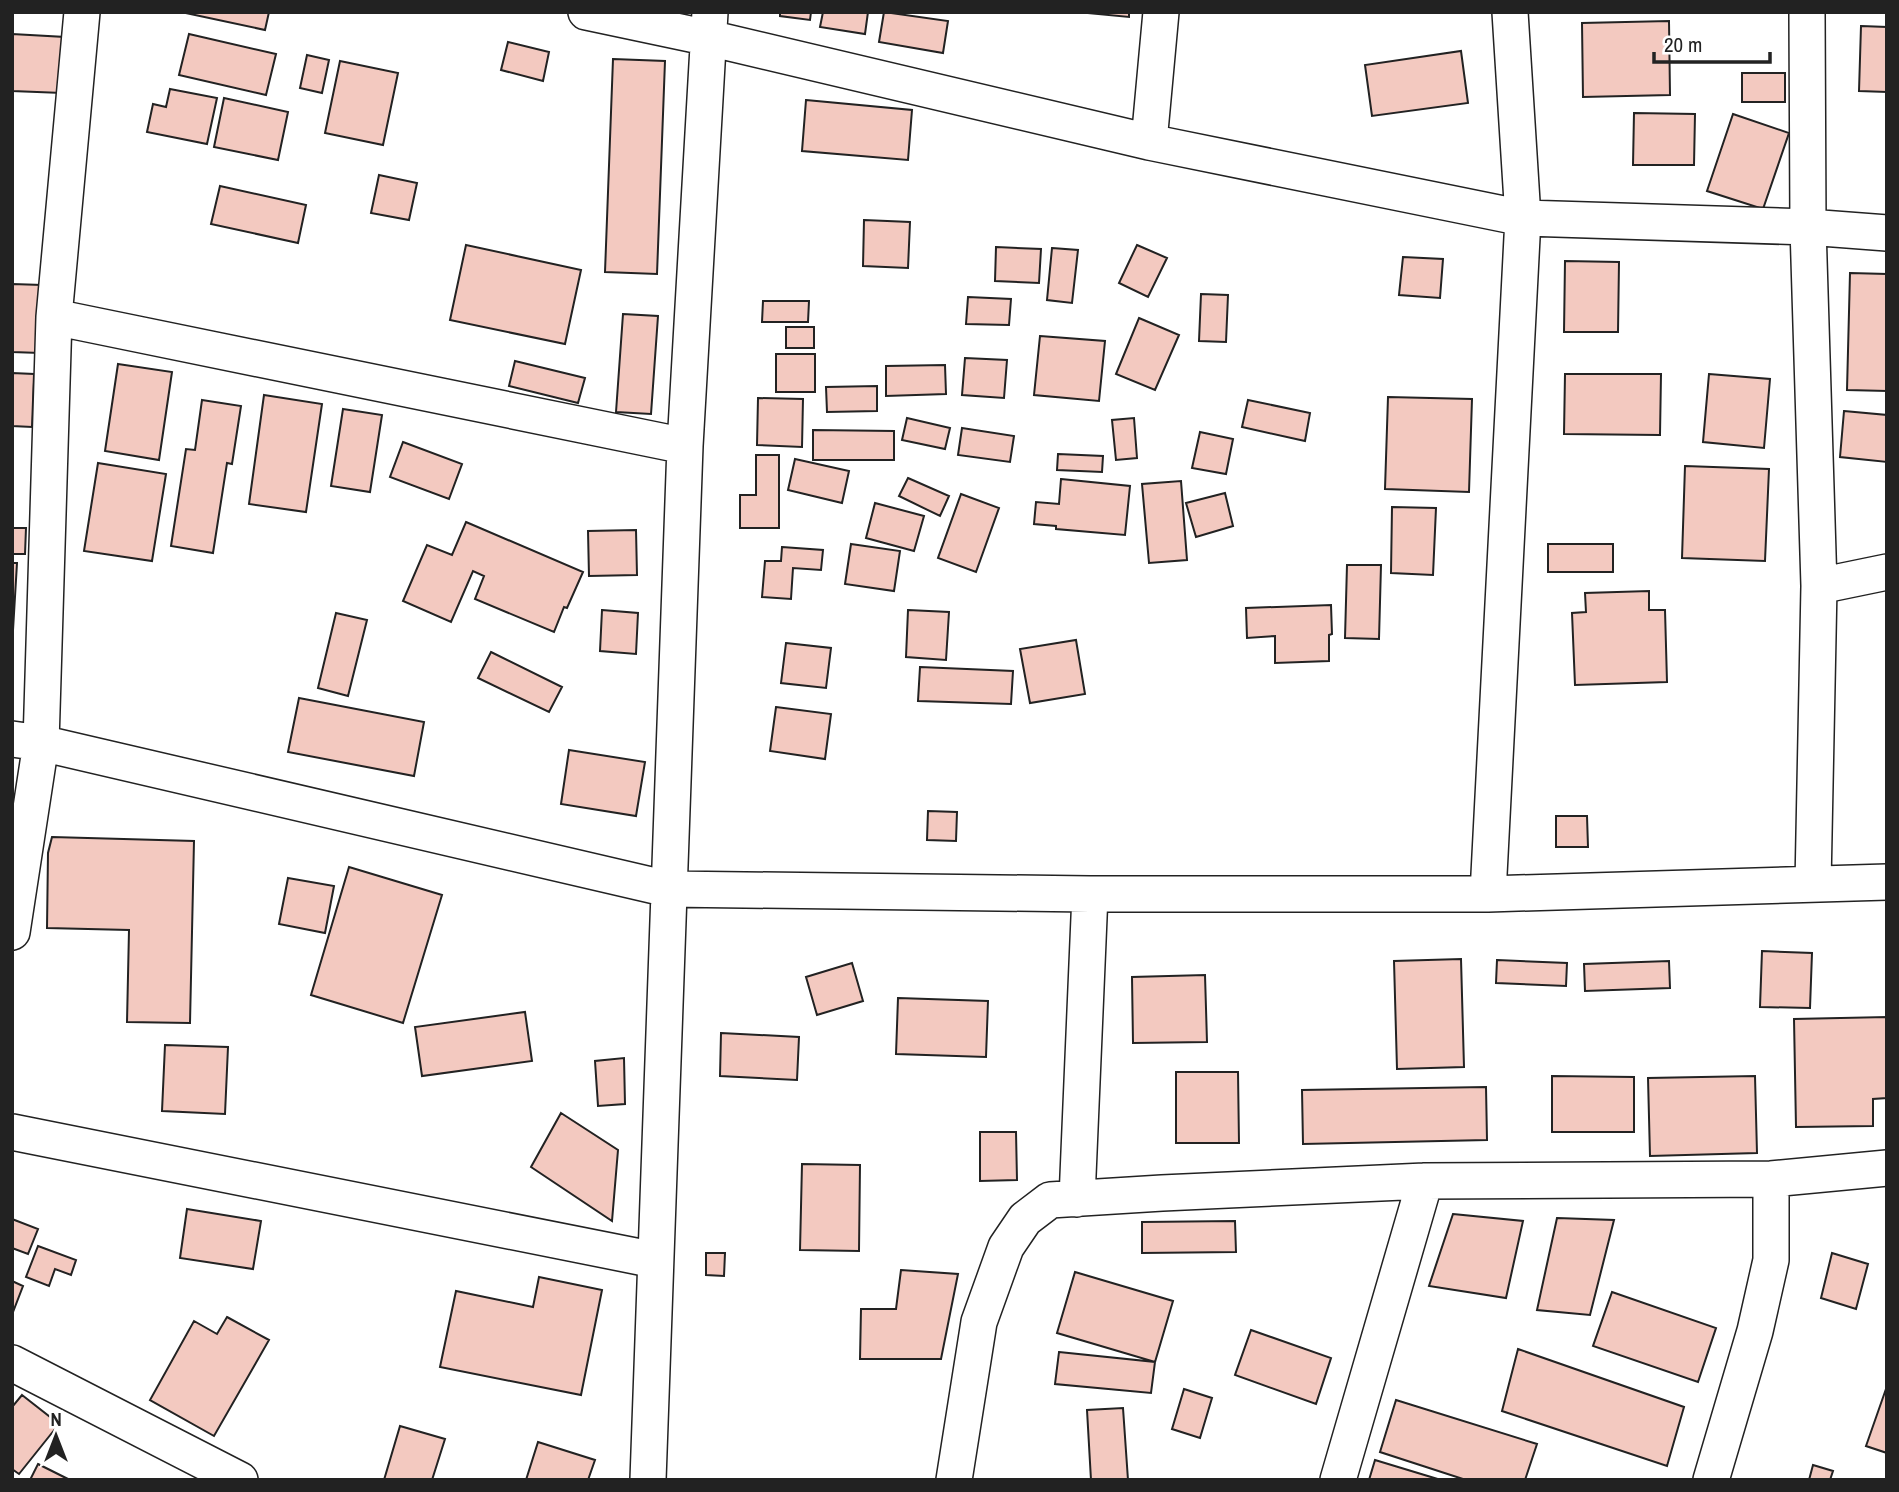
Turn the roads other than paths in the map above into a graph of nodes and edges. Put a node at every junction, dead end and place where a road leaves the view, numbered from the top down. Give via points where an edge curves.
1 (82, 12) edge
2 (586, 12) edge
3 (1161, 12) edge
4 (1510, 12) edge
5 (1807, 12) edge
6 (710, 25) edge
7 (1150, 142) junction
8 (1523, 218) junction
9 (1808, 227) junction
10 (1887, 233) edge
11 (54, 317) junction
12 (685, 446) junction
13 (1887, 572) edge
14 (1819, 586) junction
15 (27, 741) edge
16 (1887, 882) edge
17 (1813, 884) junction
18 (668, 890) junction
19 (1090, 894) junction
20 (1488, 894) junction
21 (12, 932) edge
22 (12, 1132) edge
23 (1887, 1168) edge
24 (1771, 1179) junction
25 (1425, 1181) junction
26 (1077, 1199) junction
27 (655, 1260) junction
28 (12, 1363) edge
29 (240, 1480) edge
30 (648, 1480) edge
31 (954, 1480) edge
32 (1338, 1480) edge
33 (1711, 1480) edge

1 - 11 street
2 - 6 street
3 - 7 street
4 - 8 street
5 - 9 street
6 - 7 street
6 - 12 street
7 - 8 street
8 - 9 street
8 - 20 street
9 - 10 street
9 - 14 street
11 - 12 street
11 - 15 street
12 - 18 street
13 - 14 street
14 - 17 street
15 - 18 street
15 - 21 street
16 - 17 street
17 - 20 street
18 - 19 street
18 - 27 street
19 - 20 street
19 - 26 street
22 - 27 street
23 - 24 street
24 - 25 street
24 - 33 street via 1771,1260
25 - 26 street
25 - 32 street
26 - 31 street via 1050,1200 1025,1219 1006,1247 979,1322
27 - 30 street
28 - 29 street

